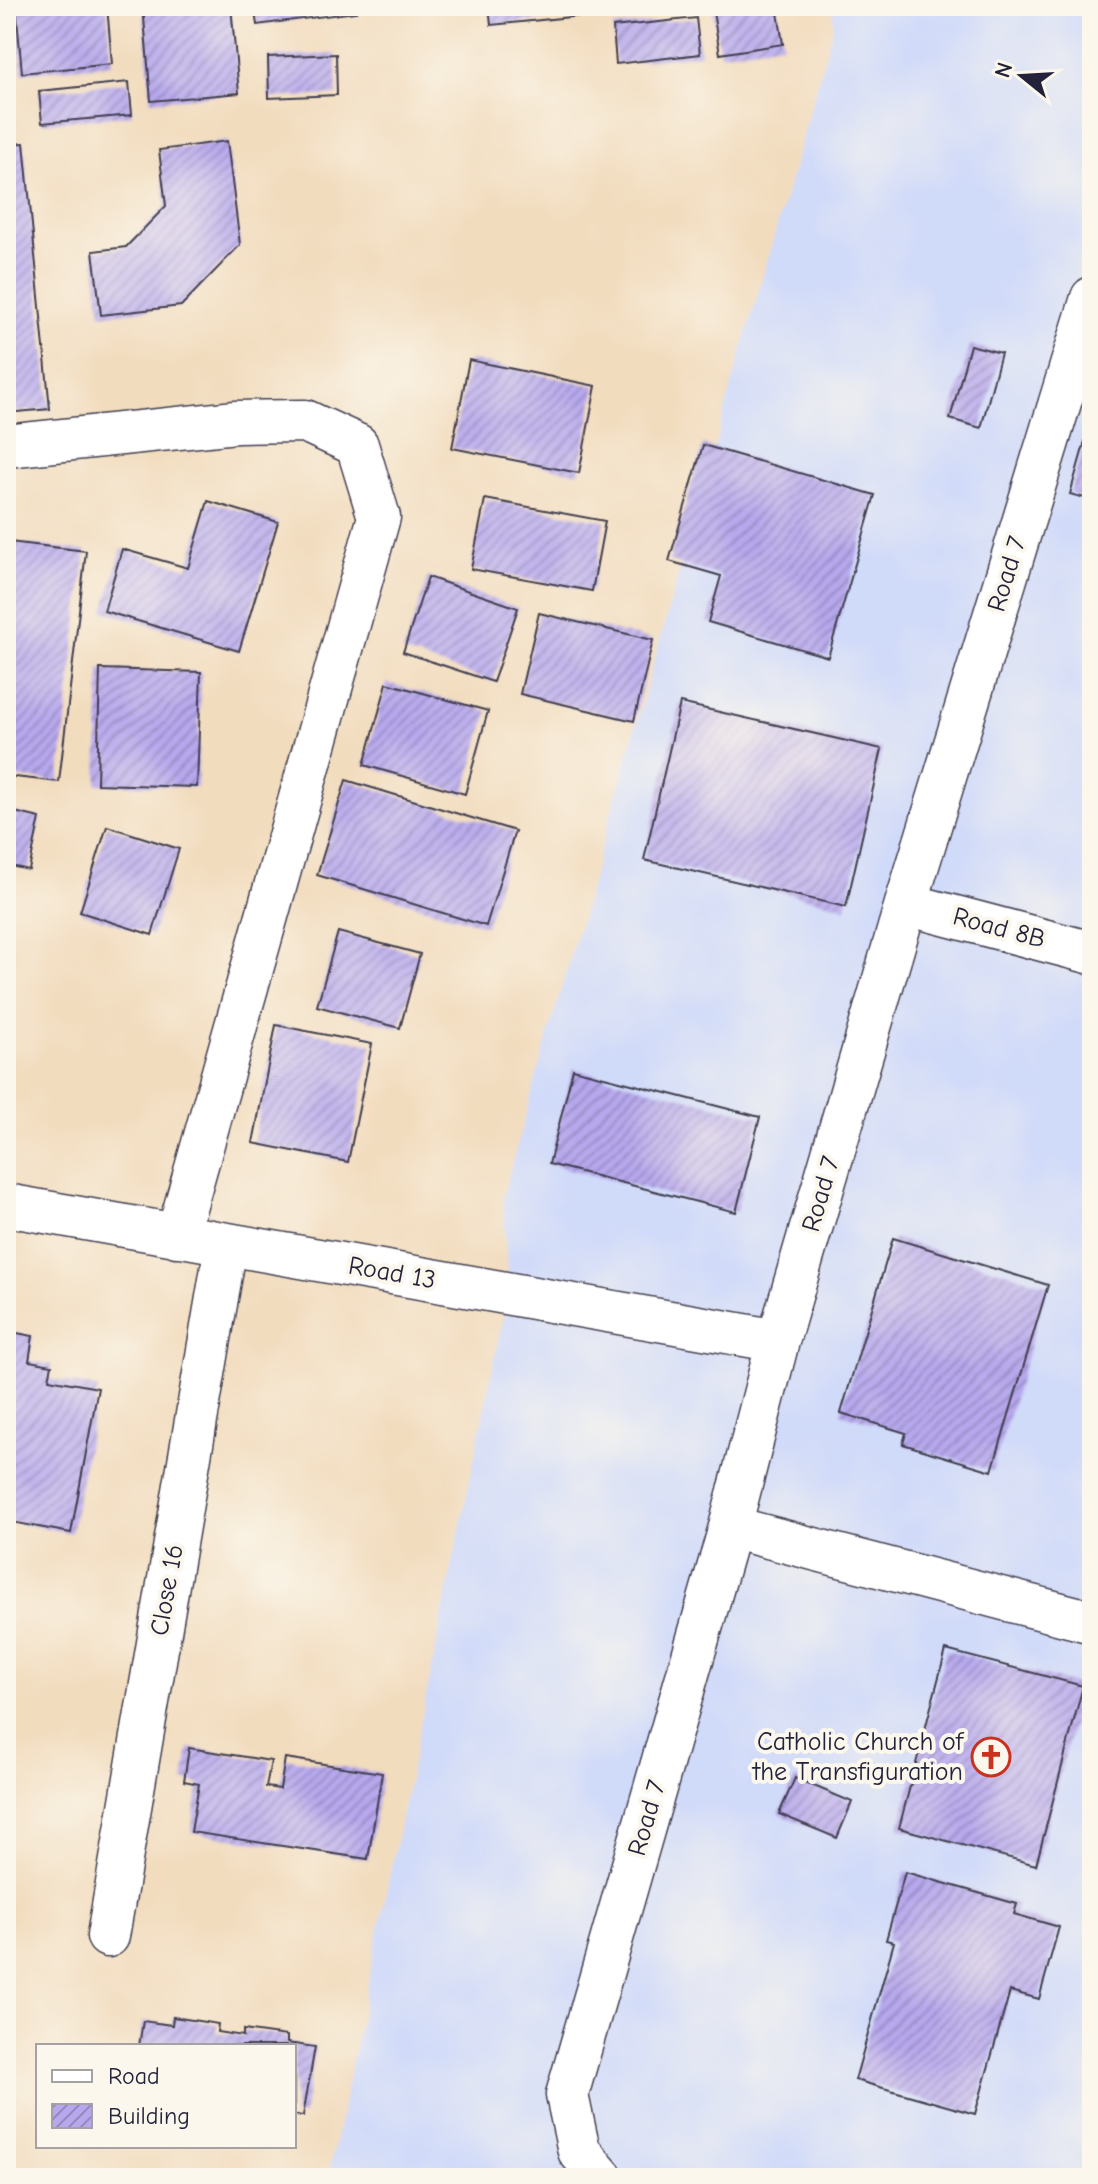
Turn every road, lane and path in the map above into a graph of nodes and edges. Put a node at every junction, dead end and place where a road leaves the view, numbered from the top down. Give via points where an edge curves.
1 (1092, 298) edge
2 (6, 446) edge
3 (906, 904) junction
4 (1092, 953) edge
5 (6, 1205) edge
6 (177, 1236) junction
7 (226, 1245) junction
8 (778, 1341) junction
9 (730, 1527) junction
10 (1092, 1622) edge
11 (108, 1936) dead end
12 (602, 2178) edge

1 - 3 street, Road 7
2 - 6 street via 236,422 305,421 357,445 379,517
3 - 4 street, Road 8B
3 - 8 street, Road 7
5 - 6 street, Road 13
6 - 7 street, Road 13
7 - 8 street, Road 13
7 - 11 street, Close 16
8 - 9 street, Road 7
9 - 10 street
9 - 12 street, Road 7 via 567,2095 579,2151

